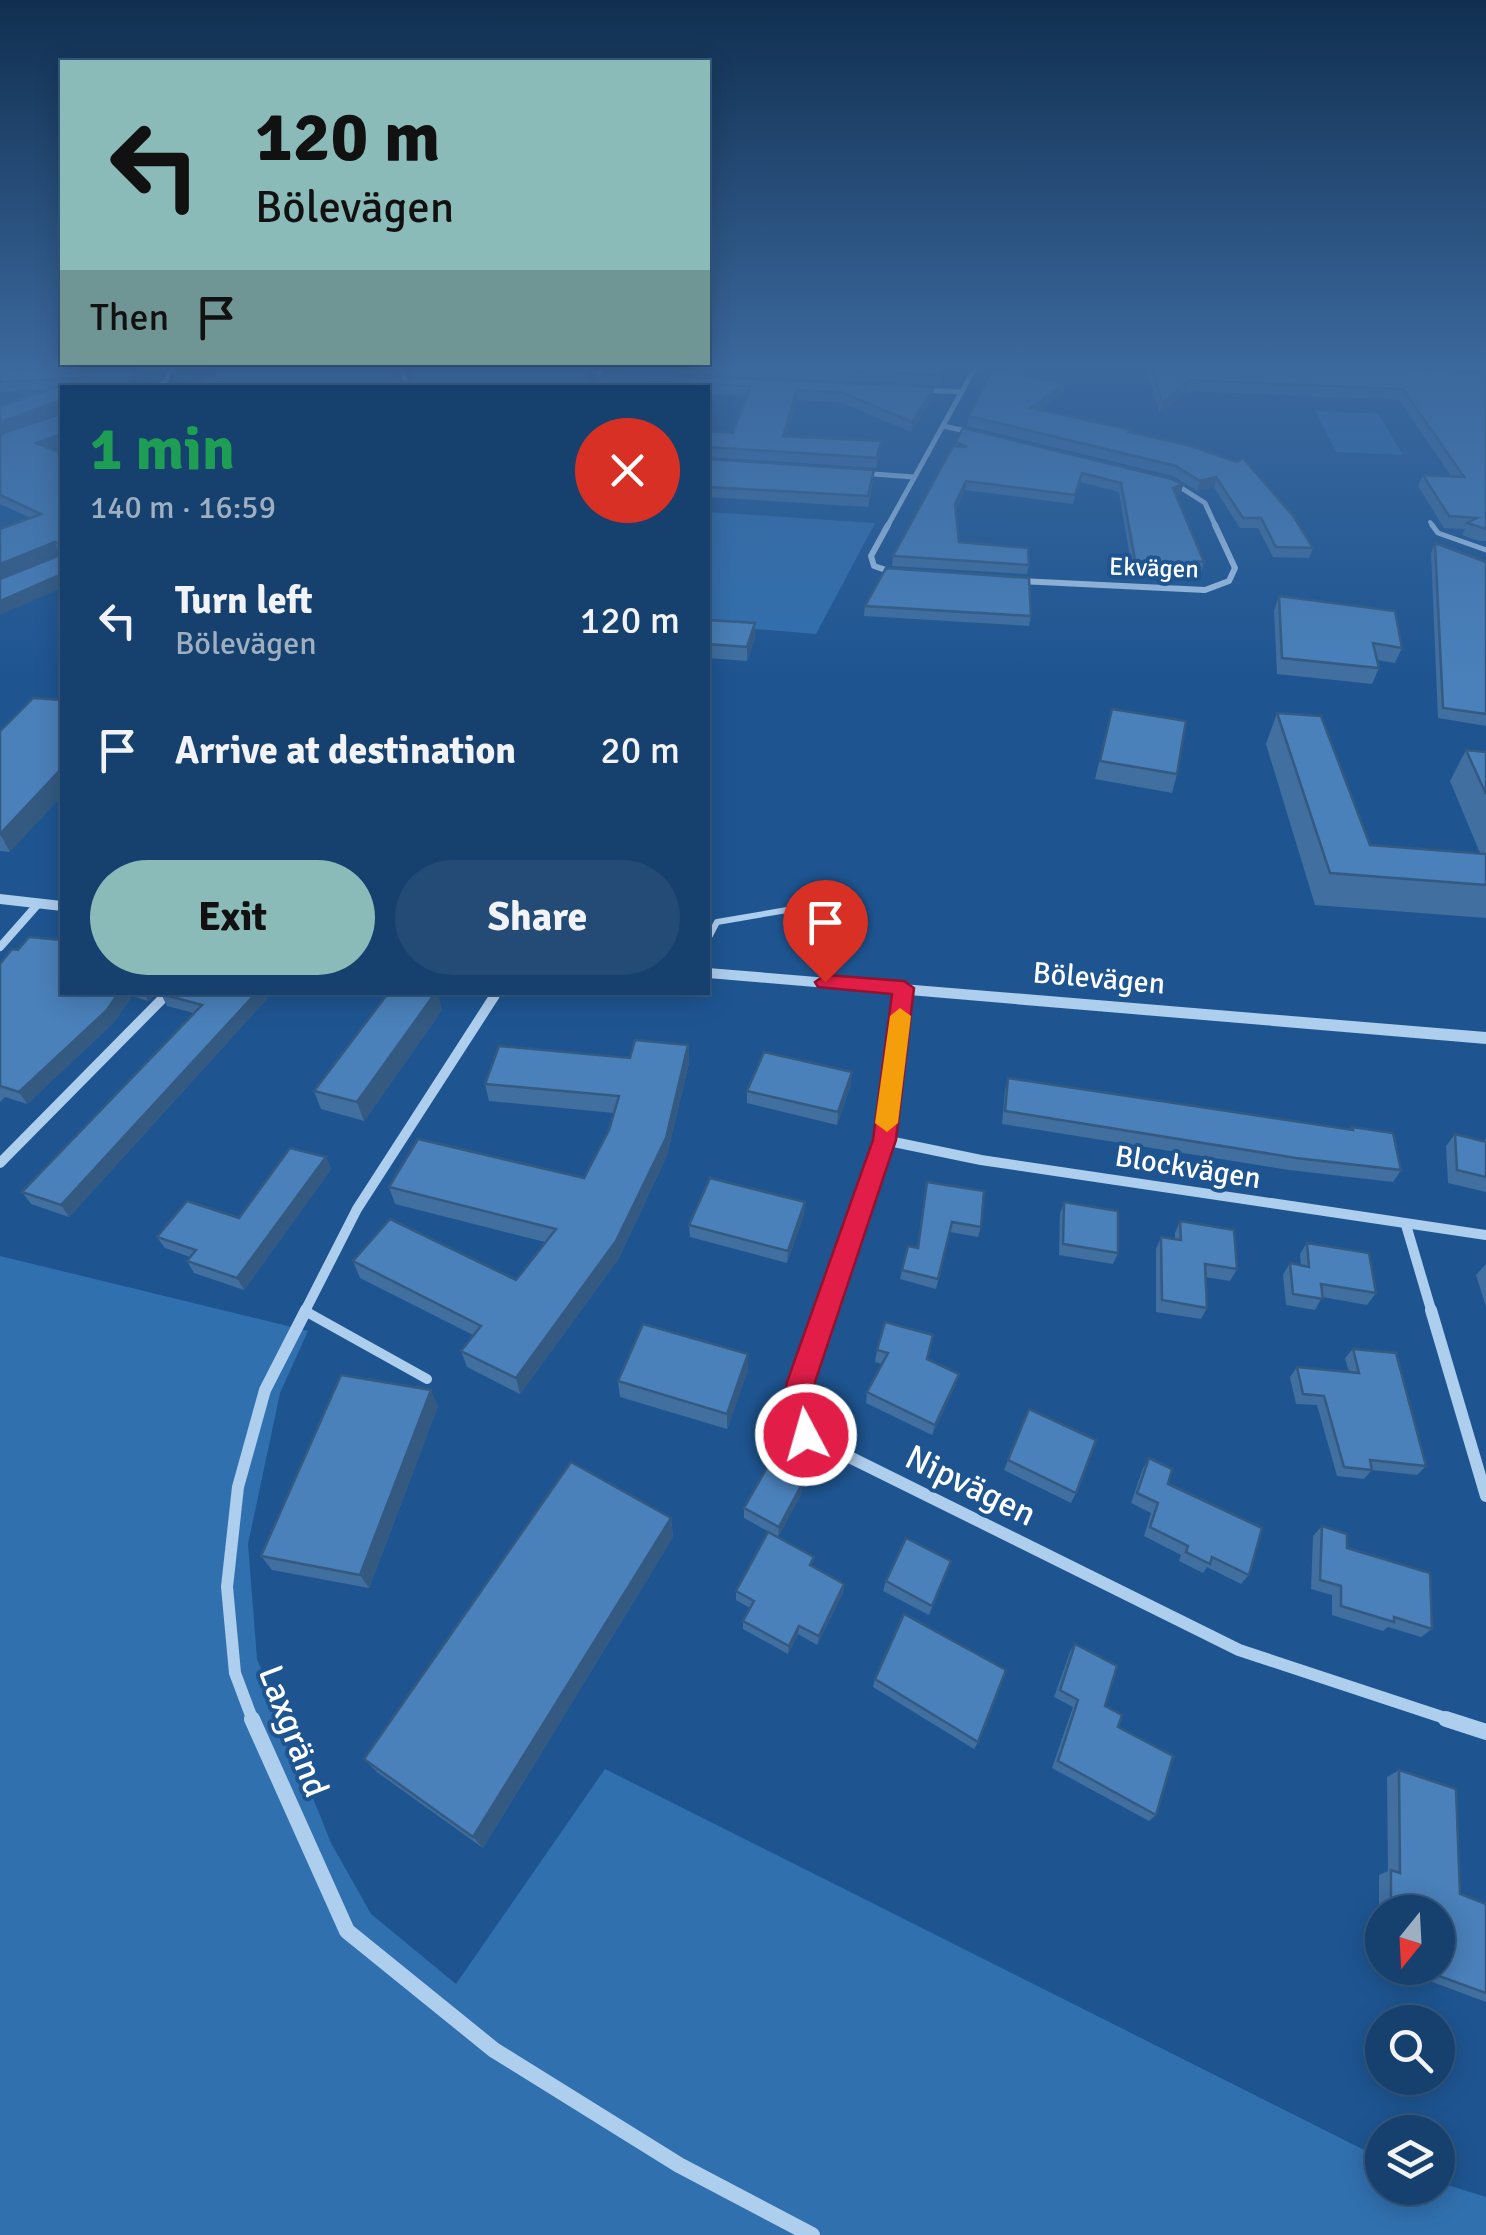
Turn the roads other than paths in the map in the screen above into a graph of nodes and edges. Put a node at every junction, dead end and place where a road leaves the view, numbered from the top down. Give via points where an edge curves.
1 (919, 468) edge
2 (858, 473) edge
3 (914, 477) junction
4 (1164, 479) edge
5 (1430, 522) dead end
6 (1486, 550) edge
7 (913, 575) edge
8 (1012, 580) edge
9 (0, 900) edge
10 (38, 904) junction
11 (60, 906) edge
12 (793, 909) dead end
13 (710, 935) edge
14 (0, 947) edge
15 (710, 973) edge
16 (904, 988) junction
17 (166, 995) edge
18 (495, 995) edge
19 (1486, 1038) edge
20 (884, 1140) junction
21 (0, 1163) edge
22 (1406, 1226) junction
23 (1486, 1234) edge
24 (304, 1311) junction
25 (428, 1378) dead end
26 (1486, 1496) edge
27 (1486, 1732) edge
28 (812, 2235) edge

1 - 3 street
2 - 3 street
3 - 7 street via 871,556 883,571
4 - 8 street, Ekvägen via 1204,502 1235,568 1229,582 1190,590
5 - 6 lane via 1438,533
9 - 10 street
10 - 11 street
10 - 14 street
12 - 13 lane via 717,922
15 - 16 street, Bölevägen
16 - 19 street, Bölevägen
16 - 20 street, Nipvägen
17 - 21 street
18 - 24 street, Laxgränd via 357,1209
20 - 22 street, Blockvägen
20 - 27 street, Nipvägen via 801,1382 797,1408 806,1435 1239,1650
22 - 23 street, Blockvägen
22 - 26 street
24 - 25 lane
24 - 28 street, Laxgränd via 265,1390 251,1438 238,1486 228,1587 235,1672 347,1931 494,2050 680,2165

